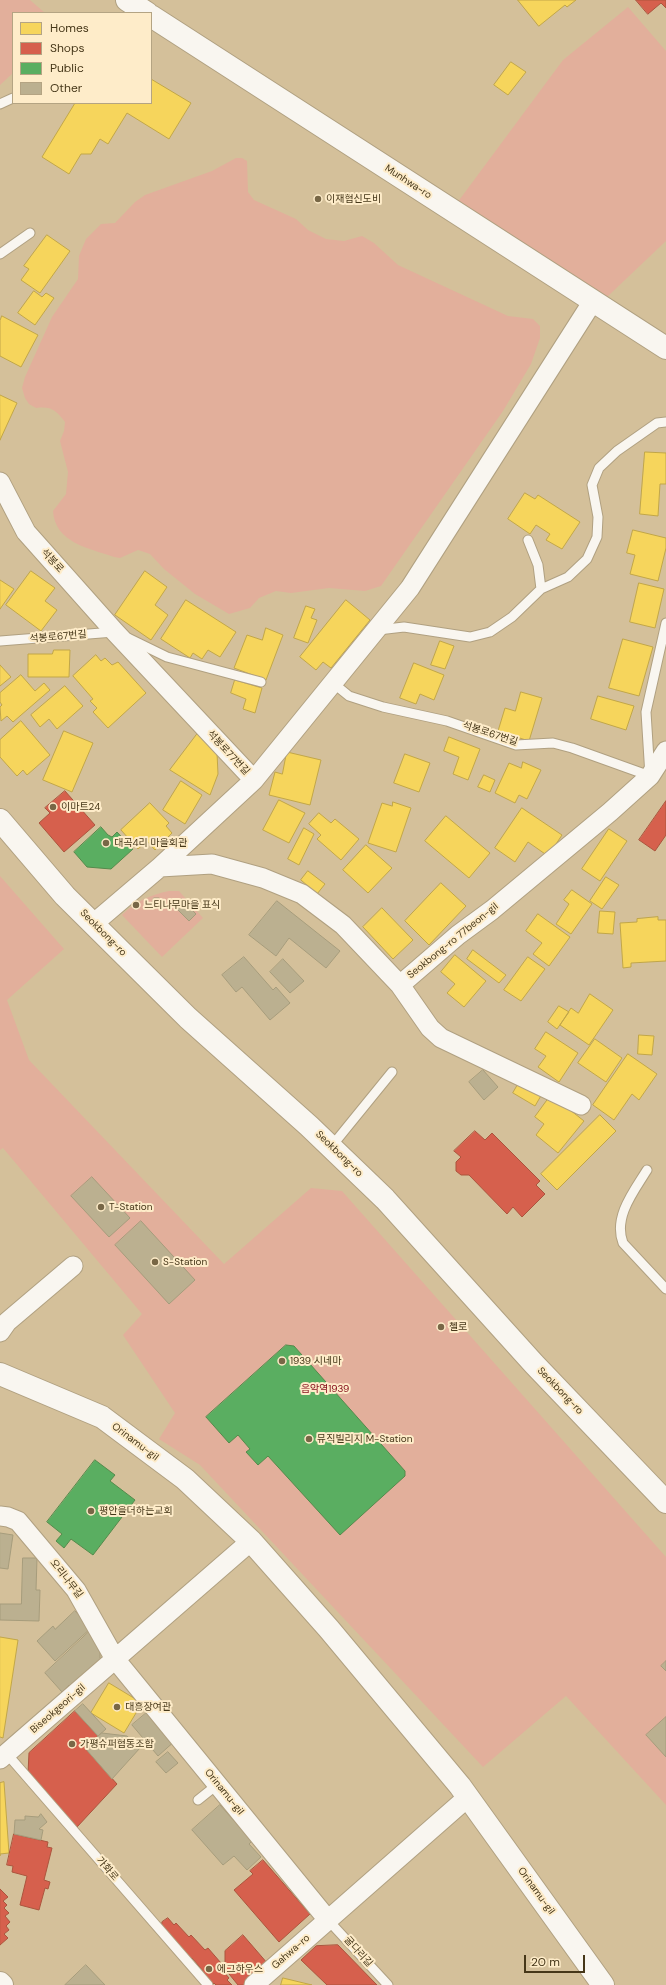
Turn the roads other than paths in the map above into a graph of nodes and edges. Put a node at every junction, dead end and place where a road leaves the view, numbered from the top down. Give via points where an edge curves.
1 (127, 0) edge
2 (145, 12) edge
3 (152, 17) edge
4 (12, 98) edge
5 (0, 104) edge
6 (30, 233) dead end
7 (0, 254) edge
8 (592, 301) junction
9 (666, 348) edge
10 (666, 422) edge
11 (0, 482) edge
12 (528, 540) dead end
13 (541, 589) junction
14 (666, 623) edge
15 (376, 630) junction
16 (115, 632) junction
17 (0, 641) edge
18 (261, 682) dead end
19 (332, 683) junction
20 (666, 751) edge
21 (650, 776) junction
22 (254, 780) junction
23 (0, 820) edge
24 (160, 867) junction
25 (93, 924) junction
26 (400, 985) junction
27 (392, 1072) dead end
28 (581, 1105) dead end
29 (331, 1147) junction
30 (647, 1170) dead end
31 (73, 1266) dead end
32 (666, 1289) edge
33 (0, 1332) edge
34 (0, 1374) edge
35 (666, 1502) edge
36 (0, 1516) edge
37 (251, 1541) junction
38 (115, 1659) junction
39 (4, 1756) edge
40 (218, 1784) junction
41 (468, 1797) junction
42 (198, 1800) dead end
43 (328, 1920) junction
44 (208, 1985) edge
45 (254, 1985) edge
46 (388, 1985) edge
47 (603, 1985) edge

1 - 2 main road
3 - 8 main road, Munhwa-ro
4 - 5 lane
6 - 7 lane
8 - 9 main road, Munhwa-ro
8 - 15 street via 410,588
10 - 13 lane via 657,423 616,451 599,468 592,485 598,517 597,537 587,559 568,577
11 - 16 street, 석봉로 via 26,532
12 - 13 lane via 538,565
13 - 15 lane via 512,617 490,632 470,637 404,627
14 - 21 lane via 646,712
15 - 19 street
16 - 17 lane, 석봉로67번길
16 - 18 lane via 167,657
16 - 22 street, 석봉로77번길
19 - 21 lane, 석봉로67번길 via 349,696 383,707 447,720 516,744 553,744 572,748
19 - 22 street
20 - 21 street, Seokbong-ro 77beon-gil
21 - 26 street, Seokbong-ro 77beon-gil
22 - 24 street, 석봉로77번길
23 - 25 main road, Seokbong-ro
24 - 25 street
24 - 26 street, Seokbong-ro 77beon-gil via 212,864 264,878 302,894 343,925
25 - 29 main road, Seokbong-ro via 188,1018
26 - 28 street via 430,1028 441,1038
27 - 29 lane
29 - 35 main road, Seokbong-ro via 386,1199 534,1364
30 - 32 lane via 624,1210 620,1234 623,1243
31 - 33 street via 7,1322
34 - 37 main road, Orinamu-gil via 102,1417 185,1479
36 - 38 street, 오리나무길 via 18,1521 69,1581
37 - 38 street
37 - 41 main road, Orinamu-gil via 329,1629
38 - 39 street, Biseokgeori-gil
38 - 40 street, Orinamu-gil
39 - 44 lane, 가화로
40 - 42 lane
40 - 43 street, Orinamu-gil
41 - 43 street
41 - 47 main road, Orinamu-gil
43 - 45 street, Gahwa-ro
43 - 46 lane, 굴다리길

